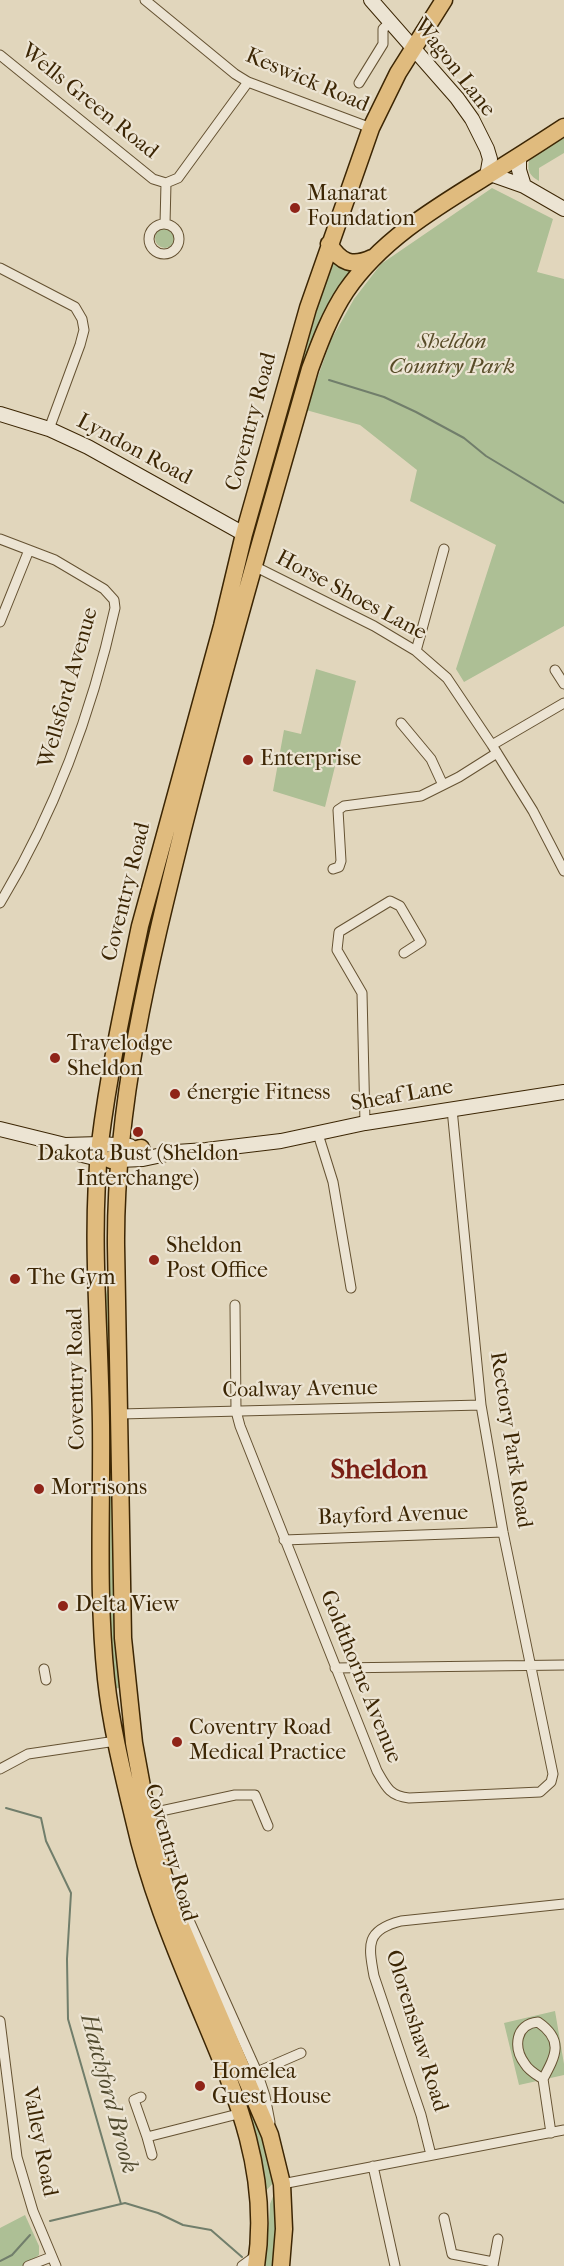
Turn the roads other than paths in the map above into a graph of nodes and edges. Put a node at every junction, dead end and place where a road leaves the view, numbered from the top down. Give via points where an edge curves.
1 (145, 0) edge
2 (371, 0) edge
3 (444, 0) edge
4 (390, 22) junction
5 (413, 48) junction
6 (0, 55) edge
7 (248, 82) junction
8 (359, 83) dead end
9 (564, 127) edge
10 (371, 128) junction
11 (519, 157) junction
12 (489, 175) junction
13 (166, 183) junction
14 (524, 186) junction
15 (564, 209) edge
16 (165, 224) dead end
17 (329, 244) junction
18 (372, 258) junction
19 (0, 268) edge
20 (310, 369) junction
21 (0, 414) edge
22 (49, 429) junction
23 (244, 534) junction
24 (0, 539) edge
25 (444, 549) dead end
26 (29, 550) junction
27 (254, 566) junction
28 (0, 622) edge
29 (416, 651) junction
30 (555, 670) dead end
31 (564, 684) edge
32 (564, 703) edge
33 (401, 723) dead end
34 (495, 749) junction
35 (443, 785) junction
36 (333, 869) dead end
37 (564, 870) edge
38 (0, 903) edge
39 (404, 952) dead end
40 (564, 1092) edge
41 (452, 1108) junction
42 (365, 1123) junction
43 (0, 1129) edge
44 (318, 1134) junction
45 (108, 1152) junction
46 (142, 1153) joint
47 (351, 1288) dead end
48 (235, 1305) dead end
49 (481, 1405) junction
50 (236, 1411) junction
51 (111, 1418) junction
52 (503, 1532) junction
53 (284, 1540) junction
54 (532, 1665) junction
55 (564, 1665) edge
56 (335, 1668) junction
57 (44, 1669) dead end
58 (46, 1680) dead end
59 (116, 1741) junction
60 (0, 1769) edge
61 (553, 1774) joint
62 (147, 1814) junction
63 (268, 1826) dead end
64 (164, 1881) junction
65 (564, 1904) edge
66 (0, 2021) edge
67 (301, 2053) dead end
68 (256, 2072) junction
69 (543, 2079) junction
70 (141, 2097) dead end
71 (242, 2113) junction
72 (564, 2130) edge
73 (551, 2133) junction
74 (270, 2135) junction
75 (147, 2137) junction
76 (152, 2155) dead end
77 (431, 2155) junction
78 (373, 2166) junction
79 (282, 2184) junction
80 (444, 2218) dead end
81 (259, 2236) junction
82 (498, 2239) dead end
83 (257, 2260) edge
84 (54, 2261) edge
85 (493, 2264) edge
86 (28, 2266) edge
87 (242, 2266) edge
88 (281, 2266) edge
89 (395, 2266) edge

1 - 7 street, Keswick Road
2 - 4 street, Wagon Lane
3 - 5 highway, Coventry Road
4 - 5 street, Wagon Lane
4 - 8 street, Wagon Lane via 383,30 383,45
5 - 10 highway, Coventry Road
5 - 12 street, Wagon Lane via 472,119 487,148
6 - 13 street, Wells Green Road via 153,179
7 - 10 street, Keswick Road
7 - 13 street, Wells Green Road via 178,178
9 - 11 highway, Coventry Road
10 - 17 highway, Coventry Road
11 - 12 highway, Coventry Road
11 - 14 street
12 - 14 street
12 - 18 highway, Coventry Road via 441,203
13 - 16 street
14 - 15 street
17 - 18 highway via 349,262 356,264
17 - 23 highway, Coventry Road
18 - 20 highway, Coventry Road via 345,292
19 - 22 street via 75,307 82,319 80,345
20 - 23 highway via 294,396 255,530
20 - 27 highway, Coventry Road
21 - 22 street, Lyndon Road
22 - 23 street, Lyndon Road via 123,465
23 - 45 highway, Coventry Road via 140,926 122,1013
24 - 26 street, Wellsford Avenue
25 - 29 street
26 - 28 street
26 - 38 street, Wellsford Avenue via 55,560 104,589 114,600 115,608 90,701 57,794
27 - 29 street, Horse Shoes Lane
27 - 45 highway, Coventry Road via 162,911 144,995 133,1022
29 - 34 street, Horse Shoes Lane via 447,678
30 - 31 street
32 - 34 street
33 - 35 street via 431,759
34 - 35 street
34 - 37 street, Horse Shoes Lane
35 - 36 street via 421,796 338,810 341,861
39 - 42 street via 421,942 400,906 390,901 339,932 336,941 337,950 362,993
40 - 41 street, Sheaf Lane
41 - 42 street, Sheaf Lane
41 - 49 street, Rectory Park Road
42 - 44 street, Sheaf Lane
43 - 45 street
44 - 46 street, Sheaf Lane via 259,1144
44 - 47 street via 333,1182
45 - 46 highway
45 - 51 highway, Coventry Road via 116,1245 110,1274
45 - 51 highway, Coventry Road via 96,1237
48 - 50 street, Goldthorne Avenue
49 - 50 street, Coalway Avenue
49 - 52 street, Rectory Park Road
50 - 51 street, Coalway Avenue
50 - 53 street, Goldthorne Avenue
51 - 59 highway, Coventry Road via 101,1463 101,1571 104,1659
51 - 62 highway, Coventry Road via 123,1638 134,1743
52 - 53 street, Bayford Avenue
52 - 54 street, Rectory Park Road
53 - 56 street, Goldthorne Avenue
54 - 55 street
54 - 56 street
54 - 61 street, Rectory Park Road
56 - 61 street, Goldthorne Avenue via 376,1771 392,1794 409,1798 535,1794 547,1788
57 - 58 street
59 - 60 street via 28,1754
59 - 71 highway, Coventry Road via 147,1872
62 - 63 street via 235,1795 255,1795
62 - 64 highway, Coventry Road
64 - 68 street, Coventry Road via 184,1909
64 - 74 highway, Coventry Road
65 - 77 street, Olorenshaw Road via 401,1921 384,1925 372,1938 369,1952 374,1976
66 - 84 street, Valley Road via 17,2157 33,2211
67 - 68 street
68 - 74 street, Coventry Road via 270,2117
69 - 69 street via 526,2066 518,2052 519,2035 532,2022 544,2025 556,2043 556,2052
69 - 73 street
70 - 75 street via 134,2100
71 - 75 street
71 - 81 highway, Coventry Road via 257,2184
72 - 73 street
73 - 77 street
74 - 79 highway, Coventry Road
75 - 76 street
77 - 78 street
78 - 79 street
78 - 89 street
79 - 81 highway via 266,2200 265,2227
79 - 88 highway, Coventry Road
80 - 85 street via 453,2254
81 - 83 highway, Coventry Road
82 - 85 street
83 - 87 street
84 - 86 street

